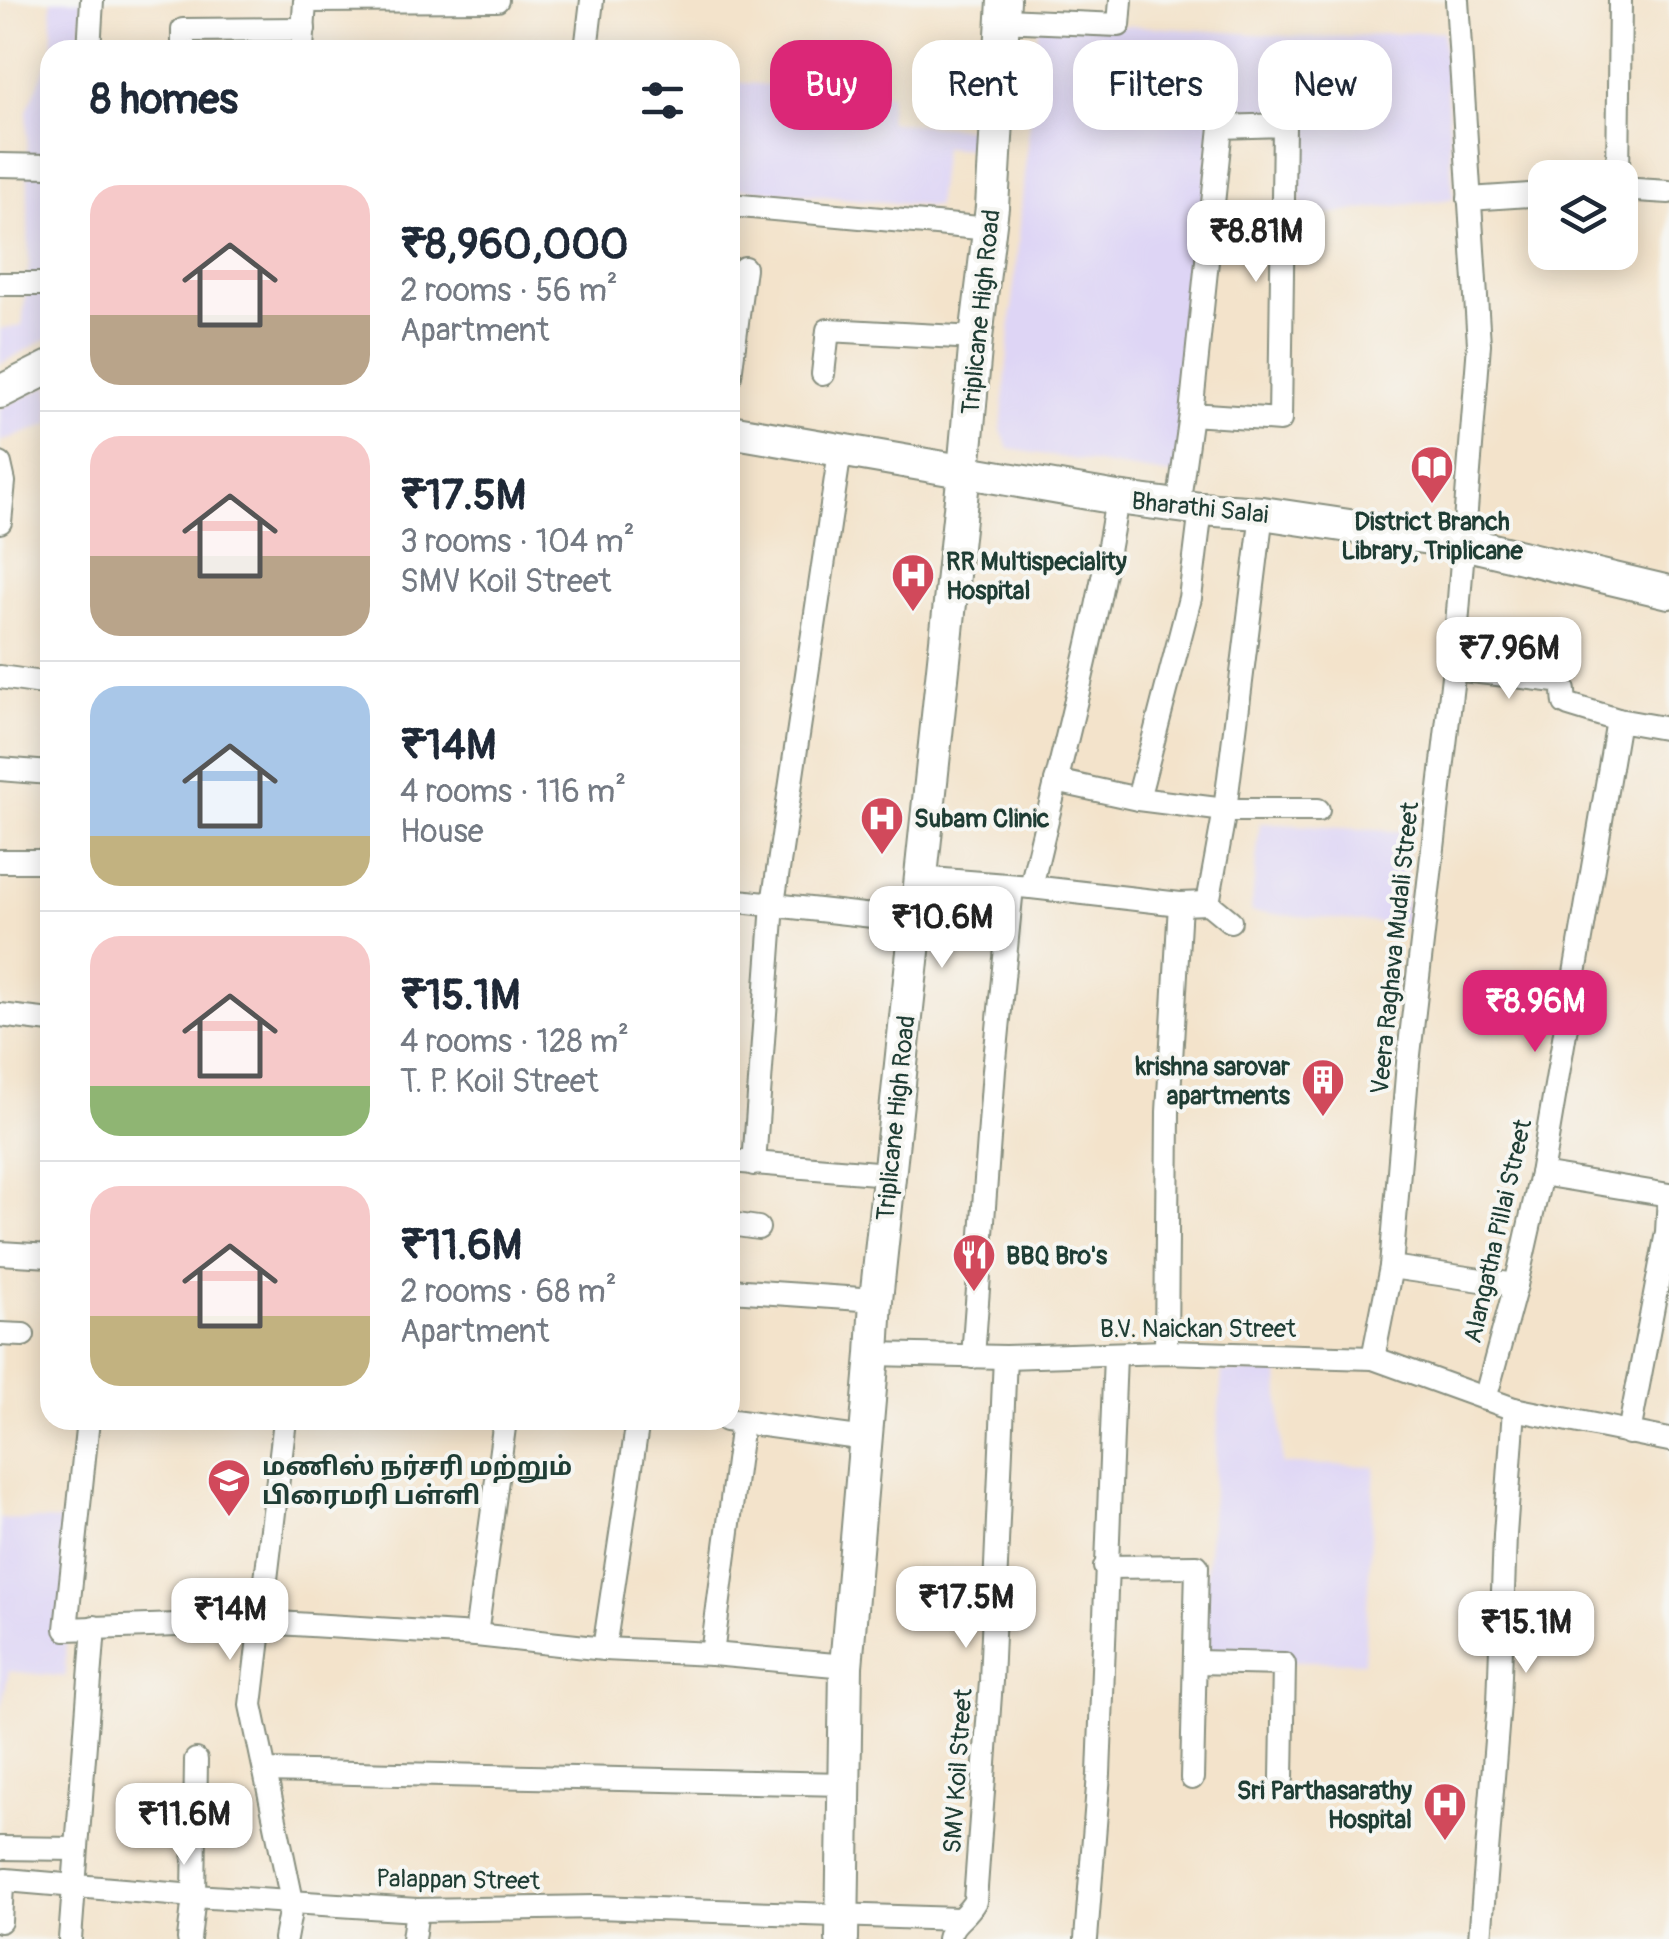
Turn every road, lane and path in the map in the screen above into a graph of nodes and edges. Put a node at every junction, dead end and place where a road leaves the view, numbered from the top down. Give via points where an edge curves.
1 (92, 0) edge
2 (497, 0) edge
3 (592, 0) edge
4 (1121, 0) edge
5 (1457, 0) edge
6 (1620, 0) edge
7 (1003, 10) edge
8 (90, 40) edge
9 (182, 40) edge
10 (303, 40) edge
11 (587, 40) edge
12 (1618, 160) edge
13 (0, 165) edge
14 (40, 166) edge
15 (1638, 191) edge
16 (1669, 192) edge
17 (1528, 195) edge
18 (1469, 199) junction
19 (740, 207) edge
20 (990, 229) junction
21 (744, 268) dead end
22 (0, 284) edge
23 (40, 284) edge
24 (740, 299) edge
25 (976, 338) junction
26 (40, 372) edge
27 (823, 374) dead end
28 (0, 392) edge
29 (1191, 414) junction
30 (740, 433) edge
31 (840, 451) junction
32 (0, 464) edge
33 (964, 472) junction
34 (1117, 498) junction
35 (1190, 508) junction
36 (1262, 514) junction
37 (0, 522) edge
38 (1463, 543) junction
39 (1669, 592) edge
40 (1454, 669) junction
41 (0, 677) edge
42 (40, 683) edge
43 (1618, 720) junction
44 (1669, 729) edge
45 (0, 768) edge
46 (40, 772) edge
47 (1056, 781) junction
48 (1138, 799) junction
49 (1225, 810) junction
50 (1318, 810) dead end
51 (0, 861) edge
52 (40, 861) edge
53 (920, 878) junction
54 (1022, 887) junction
55 (740, 901) edge
56 (1208, 903) junction
57 (774, 904) junction
58 (1180, 904) junction
59 (916, 921) junction
60 (1230, 921) dead end
61 (0, 1015) edge
62 (40, 1020) edge
63 (740, 1163) edge
64 (754, 1164) junction
65 (888, 1174) junction
66 (1541, 1174) junction
67 (1669, 1195) edge
68 (740, 1225) edge
69 (758, 1228) dead end
70 (1668, 1232) edge
71 (0, 1253) edge
72 (40, 1255) edge
73 (1392, 1267) junction
74 (1516, 1284) junction
75 (740, 1291) edge
76 (876, 1300) junction
77 (1166, 1352) junction
78 (873, 1354) junction
79 (1114, 1355) junction
80 (973, 1357) junction
81 (1006, 1357) junction
82 (1373, 1358) junction
83 (1485, 1399) junction
84 (1514, 1409) junction
85 (740, 1422) edge
86 (87, 1430) edge
87 (284, 1430) edge
88 (504, 1430) edge
89 (637, 1430) edge
90 (733, 1430) edge
91 (1629, 1433) junction
92 (866, 1439) junction
93 (1669, 1440) edge
94 (1106, 1566) junction
95 (260, 1622) junction
96 (94, 1627) junction
97 (476, 1635) junction
98 (604, 1649) junction
99 (712, 1654) junction
100 (1196, 1662) junction
101 (846, 1666) junction
102 (196, 1760) dead end
103 (265, 1770) junction
104 (1192, 1778) dead end
105 (1282, 1778) dead end
106 (844, 1784) junction
107 (0, 1848) edge
108 (76, 1849) junction
109 (72, 1885) junction
110 (194, 1896) junction
111 (292, 1901) junction
112 (417, 1910) junction
113 (0, 1921) edge
114 (843, 1928) edge
115 (953, 1929) edge
116 (70, 1939) edge
117 (189, 1939) edge
118 (286, 1939) edge
119 (413, 1939) edge
120 (1086, 1939) edge
121 (1480, 1939) edge

1 - 8 street
2 - 10 street via 305,1
3 - 11 street
4 - 7 street via 1119,24
5 - 18 street, Veera Raghava Mudali Street
6 - 12 street
7 - 20 main road, Triplicane High Road
9 - 10 street via 183,30
13 - 14 street
15 - 16 street
17 - 18 street
18 - 38 street, Veera Raghava Mudali Street via 1479,344
19 - 20 street
20 - 25 main road, Triplicane High Road
21 - 24 street
22 - 23 street
25 - 27 street via 828,330
25 - 33 main road, Triplicane High Road
26 - 28 main road
29 - 29 street via 1221,127 1284,125 1280,420
29 - 35 street
30 - 31 main road, Bharathi Salai
31 - 33 main road, Bharathi Salai
31 - 57 street
32 - 37 street
33 - 34 main road, Bharathi Salai
33 - 53 main road, Triplicane High Road
34 - 35 main road, Bharathi Salai
34 - 47 street
35 - 36 main road, Bharathi Salai
35 - 48 street via 1190,598
36 - 38 main road, Bharathi Salai
36 - 49 street
38 - 39 main road, Bharathi Salai
38 - 40 street, Veera Raghava Mudali Street
40 - 43 street via 1556,681 1565,703
40 - 73 street, Veera Raghava Mudali Street via 1408,1063
41 - 42 street
43 - 44 street
43 - 66 street, Alangatha Pillai Street
45 - 46 street
47 - 48 street
47 - 54 street
48 - 49 street
49 - 50 street
49 - 56 street
51 - 52 street
53 - 54 street
53 - 59 main road, Triplicane High Road
54 - 58 street
54 - 80 street via 994,1070
55 - 57 street
56 - 58 street
56 - 60 street
57 - 59 street
57 - 64 street
58 - 77 street via 1168,1112
59 - 65 main road, Triplicane High Road
61 - 62 street
63 - 64 street
64 - 65 street
65 - 76 main road, Triplicane High Road
66 - 67 street
66 - 74 street, Alangatha Pillai Street
67 - 70 street
68 - 69 street
70 - 91 street
71 - 72 street
73 - 74 street
73 - 82 street, Veera Raghava Mudali Street
74 - 83 street, Alangatha Pillai Street
75 - 76 street
76 - 78 main road, Triplicane High Road
77 - 79 street, B.V. Naickan Street
77 - 82 street, B.V. Naickan Street
78 - 80 street, B.V. Naickan Street
78 - 92 main road, Triplicane High Road
79 - 81 street, B.V. Naickan Street
79 - 94 street
80 - 81 street, B.V. Naickan Street
81 - 115 street, SMV Koil Street via 975,1901
82 - 83 street, B.V. Naickan Street
83 - 84 street, B.V. Naickan Street
84 - 91 street, B.V. Naickan Street
84 - 121 street
85 - 92 street
86 - 96 street via 66,1628
87 - 95 street
88 - 97 street
89 - 98 street
90 - 99 street
91 - 93 street, B.V. Naickan Street
92 - 101 main road, Triplicane High Road
94 - 100 street via 1197,1566
94 - 120 street
95 - 96 street
95 - 97 street
95 - 103 street via 251,1705
96 - 108 street
97 - 98 street
98 - 99 street
99 - 101 street
100 - 104 street
100 - 105 street via 1284,1664
101 - 106 main road, Triplicane High Road
102 - 110 street
103 - 106 street
103 - 111 street
106 - 114 main road, Triplicane High Road
107 - 108 street
108 - 109 street
109 - 110 street, Palappan Street
109 - 113 street, Palappan Street via 6,1880
109 - 116 street
110 - 111 street, Palappan Street
110 - 117 street
111 - 112 street, Palappan Street
111 - 118 street
112 - 114 street, Palappan Street via 596,1907
112 - 119 street
114 - 115 street, Palappan Street

